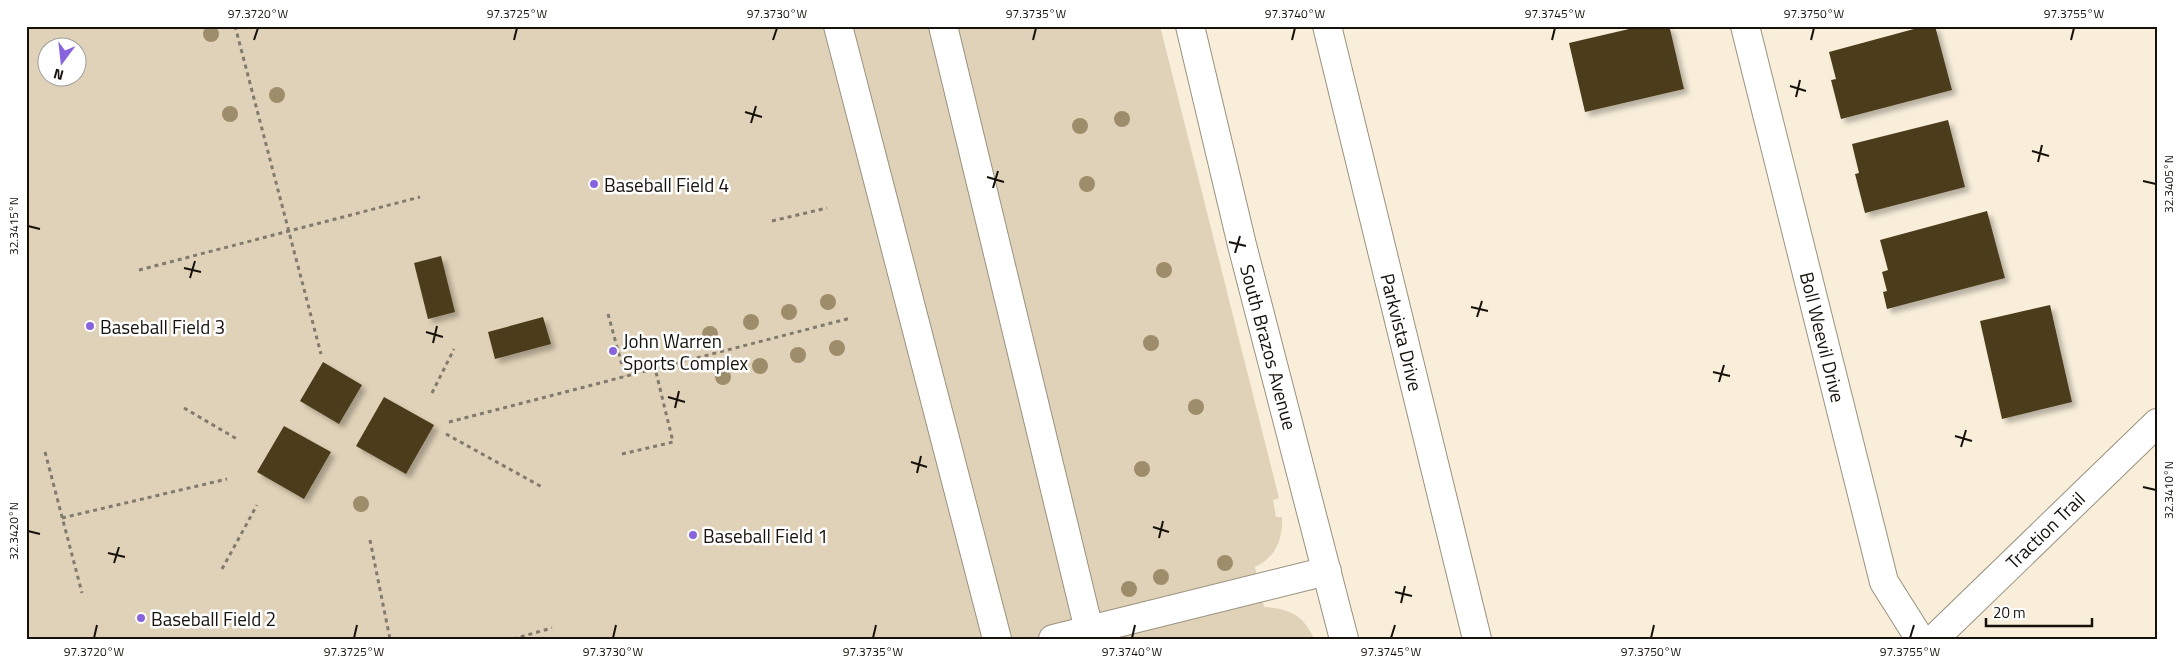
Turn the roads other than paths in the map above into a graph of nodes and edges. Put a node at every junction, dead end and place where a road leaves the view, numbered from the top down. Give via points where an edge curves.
1 (838, 26) edge
2 (943, 26) edge
3 (1190, 26) edge
4 (1326, 26) edge
5 (1745, 26) edge
6 (2157, 423) edge
7 (1327, 571) junction
8 (1089, 630) junction
9 (996, 639) edge
10 (1053, 639) edge
11 (1344, 639) edge
12 (1477, 639) edge
13 (1920, 639) edge
14 (1934, 639) edge

1 - 9 street
2 - 8 street
3 - 7 street, South Brazos Avenue via 1242,245
4 - 12 street, Parkvista Drive
5 - 13 street, Boll Weevil Drive via 1884,582
6 - 14 street, Traction Trail
7 - 8 street
7 - 11 street, South Brazos Avenue
8 - 10 street

